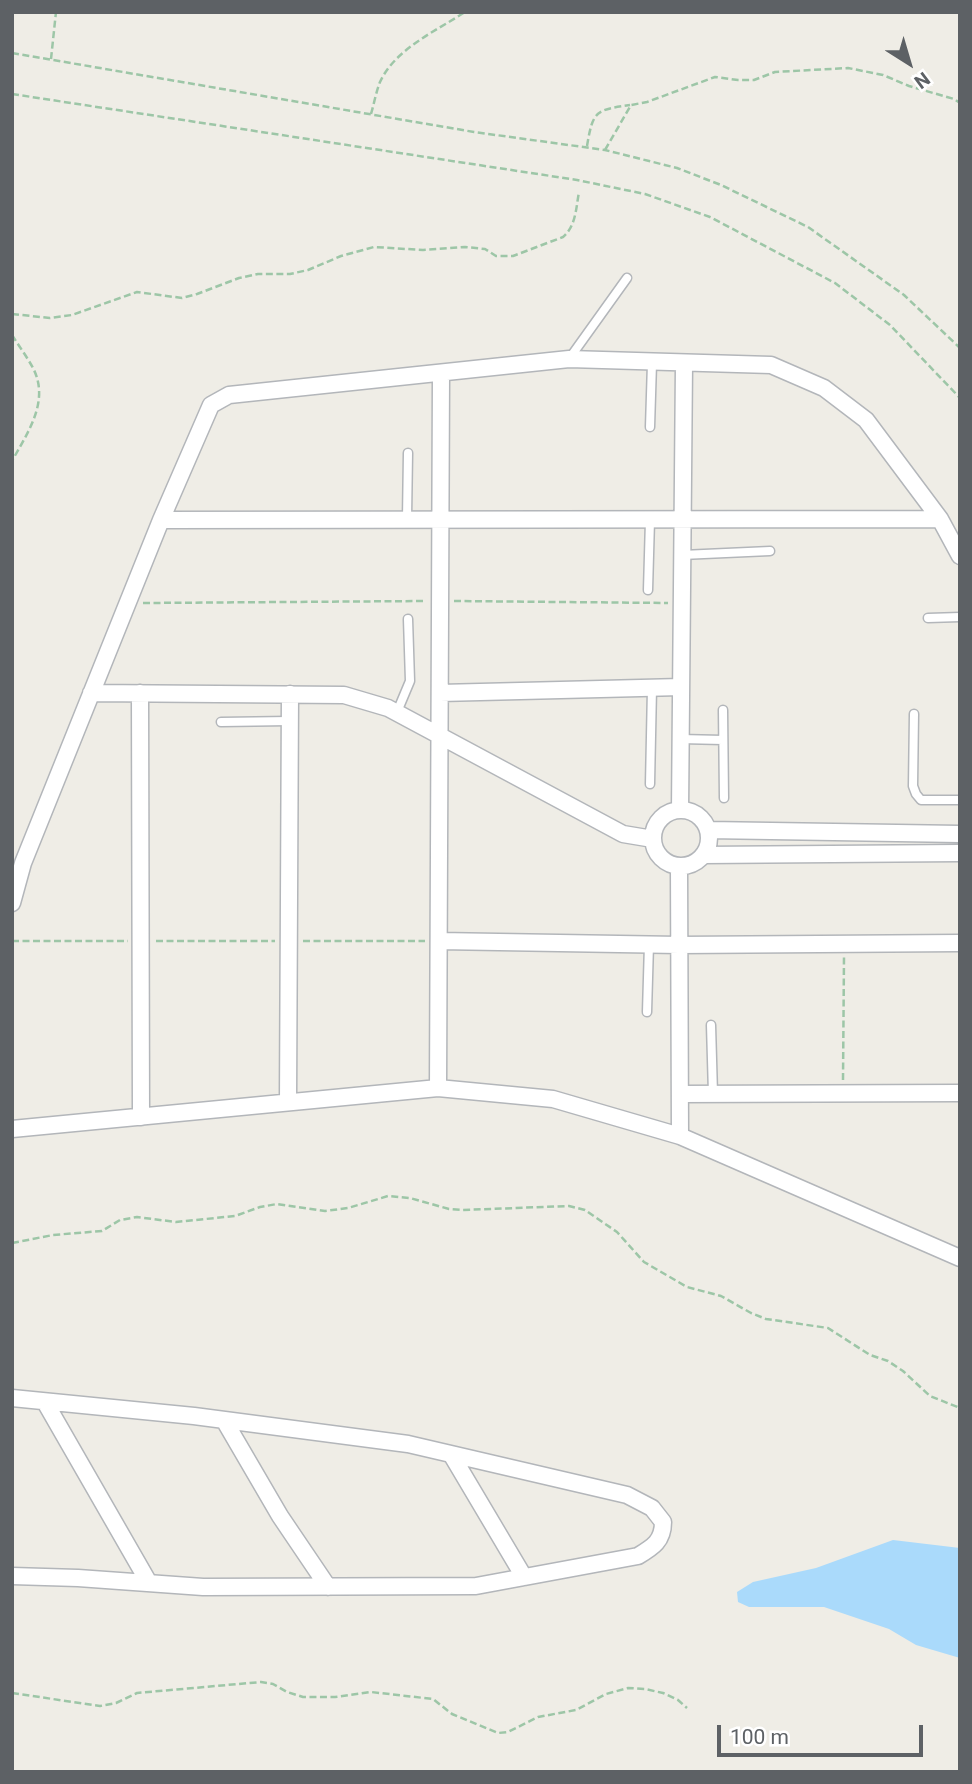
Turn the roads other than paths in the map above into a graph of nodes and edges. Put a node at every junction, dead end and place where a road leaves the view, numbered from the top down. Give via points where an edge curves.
1 (627, 278) dead end
2 (569, 359) junction
3 (652, 363) junction
4 (684, 364) junction
5 (441, 374) junction
6 (650, 427) dead end
7 (408, 453) dead end
8 (440, 518) junction
9 (407, 519) junction
10 (940, 519) junction
11 (161, 520) junction
12 (650, 520) junction
13 (682, 521) junction
14 (770, 551) dead end
15 (682, 555) junction
16 (960, 556) edge
17 (648, 590) dead end
18 (960, 617) edge
19 (928, 618) dead end
20 (408, 619) dead end
21 (681, 687) junction
22 (652, 688) junction
23 (91, 693) junction
24 (140, 693) junction
25 (440, 693) junction
26 (290, 694) junction
27 (723, 710) dead end
28 (397, 712) junction
29 (914, 715) dead end
30 (289, 721) junction
31 (221, 722) dead end
32 (439, 735) junction
33 (680, 739) junction
34 (723, 740) junction
35 (650, 784) dead end
36 (724, 798) dead end
37 (960, 800) edge
38 (680, 810) junction
39 (708, 830) junction
40 (957, 834) edge
41 (653, 839) junction
42 (957, 853) edge
43 (703, 855) junction
44 (679, 866) junction
45 (12, 903) edge
46 (439, 941) junction
47 (960, 943) edge
48 (649, 944) junction
49 (679, 945) junction
50 (647, 1012) dead end
51 (711, 1025) dead end
52 (438, 1087) junction
53 (960, 1093) edge
54 (680, 1094) junction
55 (713, 1094) junction
56 (288, 1102) junction
57 (141, 1116) junction
58 (12, 1129) edge
59 (681, 1136) junction
60 (960, 1258) edge
61 (12, 1398) edge
62 (45, 1402) junction
63 (224, 1420) junction
64 (451, 1454) junction
65 (12, 1576) edge
66 (524, 1577) junction
67 (149, 1583) junction
68 (328, 1587) junction

1 - 2 lane
2 - 3 street
2 - 5 street
3 - 4 street
3 - 6 lane
4 - 10 street via 771,366 824,387 866,419
4 - 13 street
5 - 8 street
5 - 11 street via 229,396 211,405
7 - 9 lane
8 - 9 street
8 - 12 street
8 - 25 street
9 - 11 street
10 - 13 street
10 - 16 street
11 - 23 street
12 - 13 street
12 - 17 lane
13 - 15 street
14 - 15 lane
15 - 21 street
18 - 19 lane
20 - 28 lane via 410,681
21 - 22 street
21 - 33 street
22 - 25 street
22 - 35 lane
23 - 24 street
23 - 45 street via 23,863
24 - 26 street
24 - 57 street
25 - 32 street
26 - 28 street via 344,695
26 - 30 street
27 - 34 lane
28 - 32 street
29 - 37 lane via 916,794 921,800
30 - 31 lane
30 - 56 street
32 - 41 street via 623,834
32 - 46 street
33 - 34 lane
33 - 38 street
34 - 36 lane
38 - 39 street via 701,818
38 - 41 street via 664,815 655,826
39 - 40 street
39 - 43 street via 709,843
40 - 42 street
41 - 44 street via 666,862
42 - 43 street
43 - 44 street via 692,864
44 - 49 street
46 - 48 street
46 - 52 street
47 - 49 street
48 - 49 street
48 - 50 lane
49 - 54 street
51 - 55 lane
52 - 56 street
52 - 59 street via 552,1099
53 - 55 street
54 - 55 street
54 - 59 street
56 - 57 street
57 - 58 street
59 - 60 street
61 - 62 street
62 - 63 street
62 - 67 street
63 - 64 street via 408,1444
63 - 68 street
64 - 66 street
64 - 66 street via 627,1495 652,1508 663,1522 660,1539 638,1556
65 - 67 street
66 - 68 street via 476,1586
67 - 68 street

